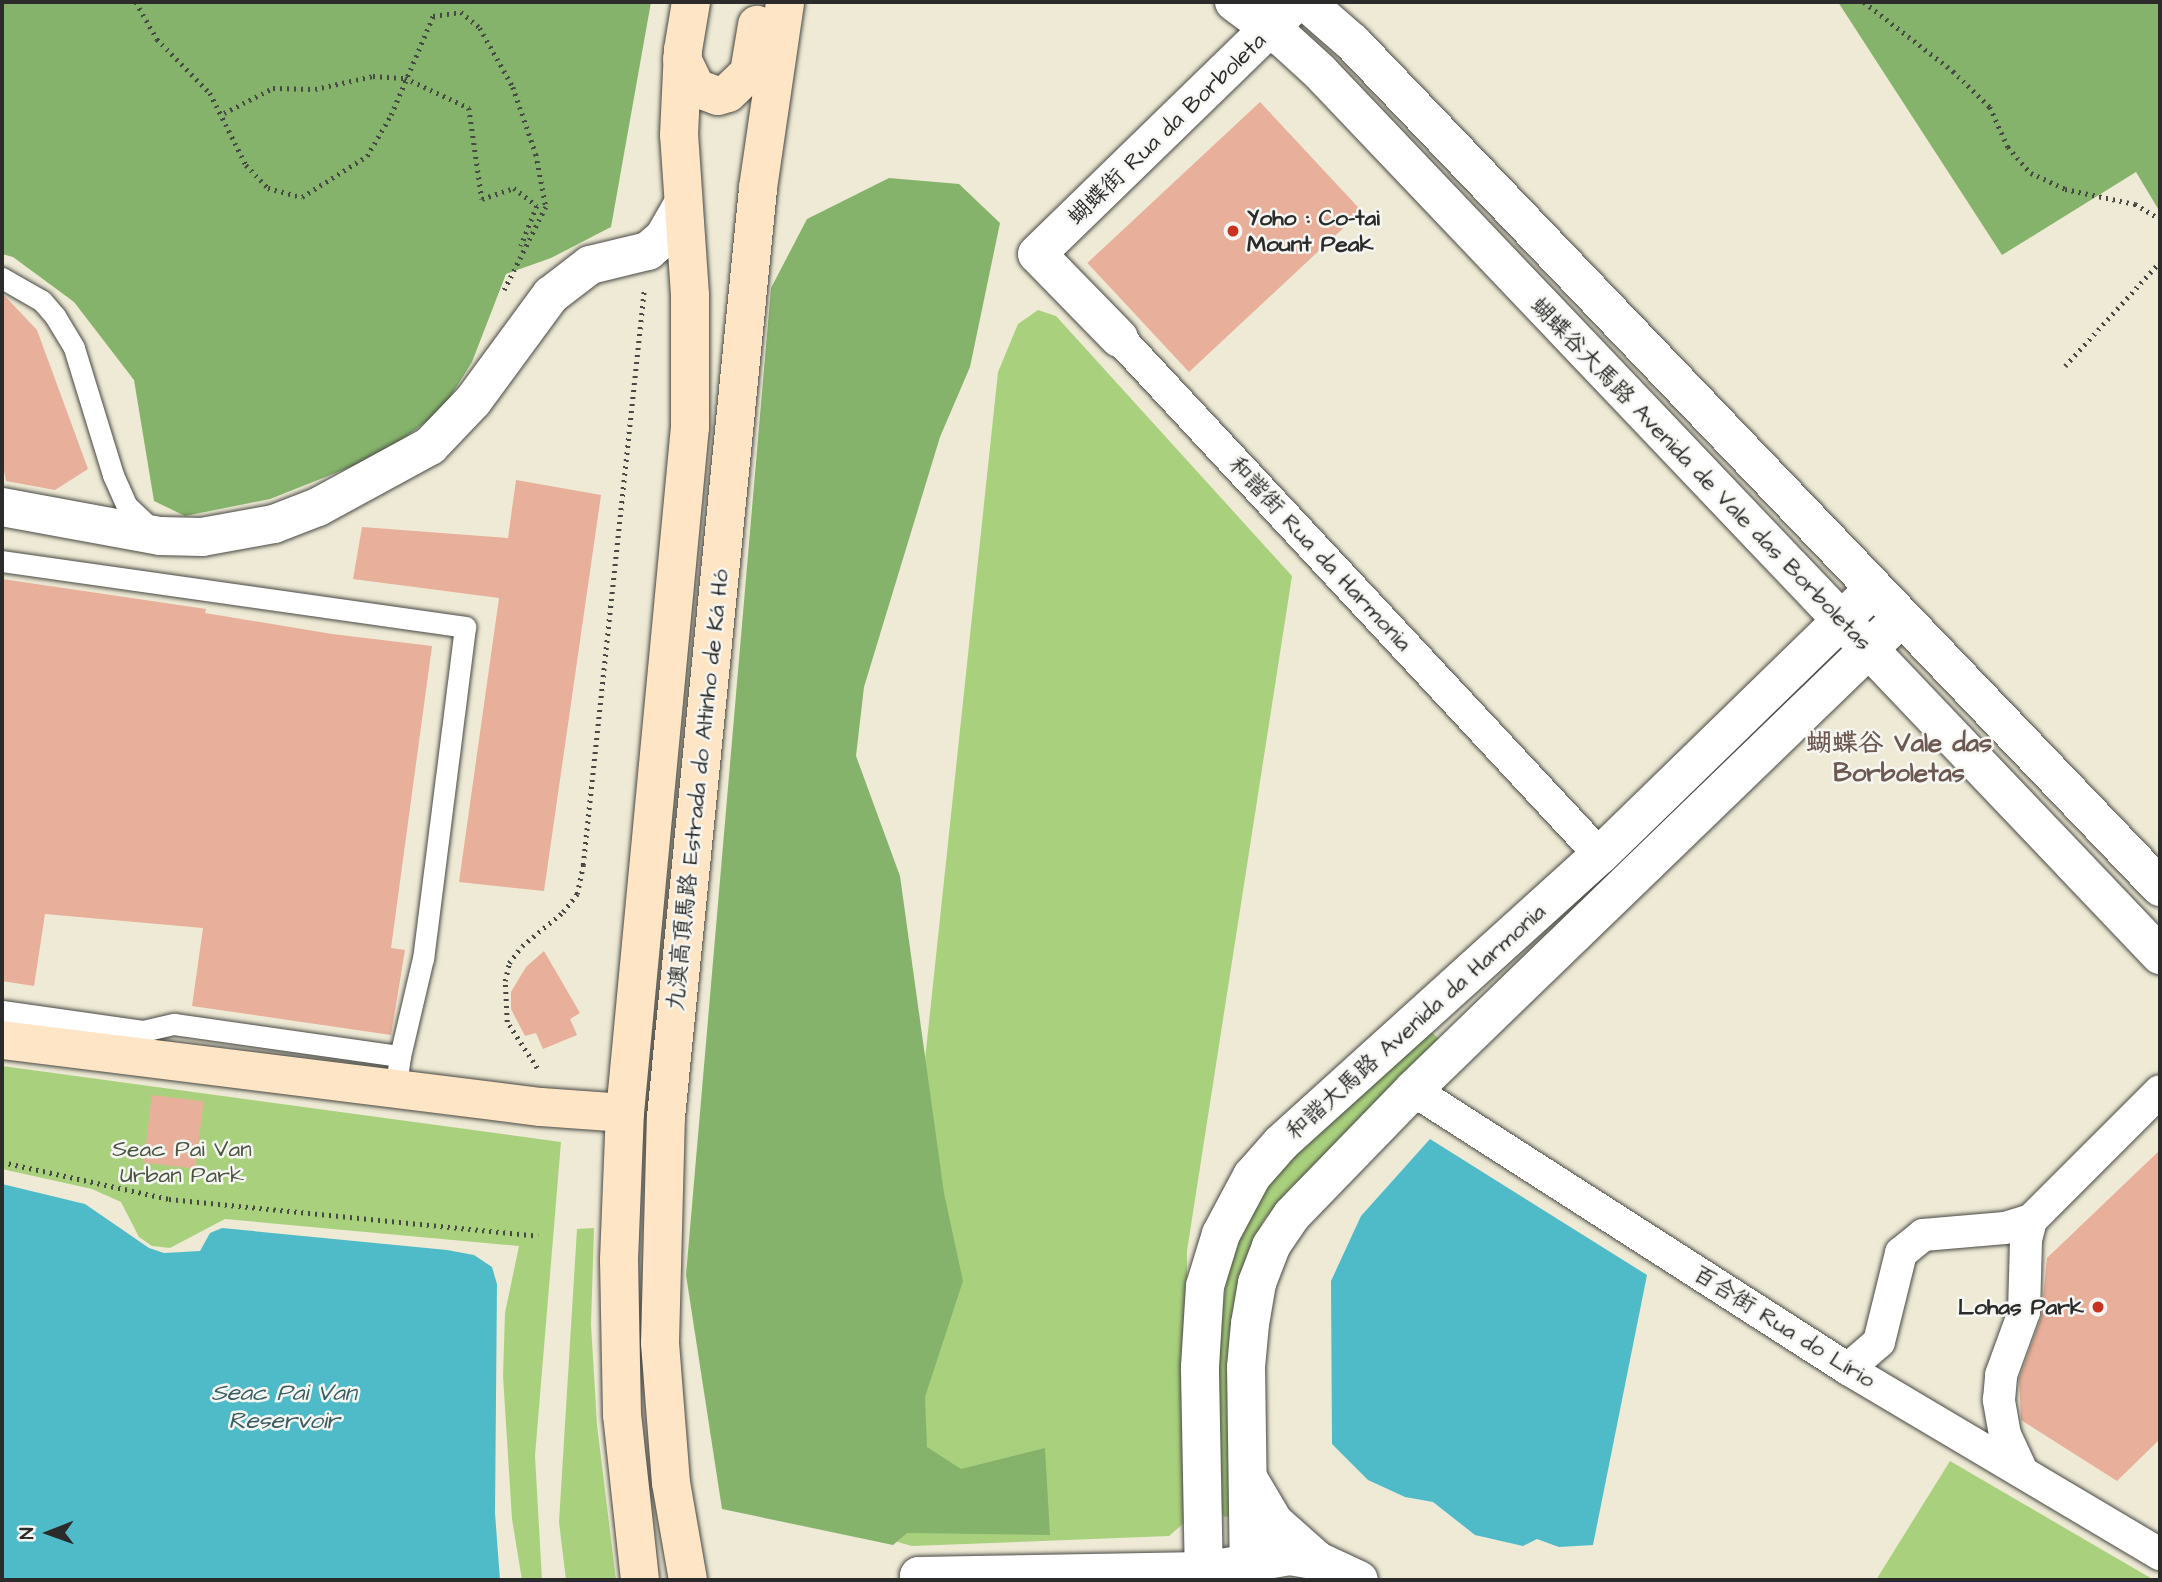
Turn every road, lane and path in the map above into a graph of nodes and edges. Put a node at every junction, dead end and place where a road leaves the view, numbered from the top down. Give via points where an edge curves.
1 (136, 2) edge
2 (691, 2) edge
3 (810, 2) edge
4 (1234, 2) edge
5 (1306, 2) edge
6 (1864, 2) edge
7 (776, 12) edge
8 (1283, 15) edge
9 (682, 59) junction
10 (405, 78) junction
11 (224, 113) junction
12 (682, 206) junction
13 (2160, 219) edge
14 (648, 251) junction
15 (1037, 254) joint
16 (515, 262) junction
17 (2160, 262) edge
18 (2, 278) edge
19 (501, 300) dead end
20 (1119, 338) joint
21 (2066, 366) dead end
22 (113, 475) junction
23 (2, 507) edge
24 (86, 522) junction
25 (160, 536) junction
26 (2, 561) edge
27 (1874, 589) junction
28 (1901, 618) junction
29 (1841, 621) junction
30 (1869, 650) junction
31 (1600, 855) junction
32 (2160, 887) edge
33 (2160, 954) edge
34 (2, 1011) edge
35 (2, 1040) edge
36 (398, 1073) junction
37 (1413, 1090) junction
38 (2160, 1091) edge
39 (565, 1110) junction
40 (625, 1113) junction
41 (2, 1162) edge
42 (2031, 1220) junction
43 (538, 1236) dead end
44 (1848, 1369) junction
45 (2021, 1469) junction
46 (1248, 1476) junction
47 (2160, 1554) edge
48 (1318, 1561) junction
49 (1249, 1572) edge
50 (1204, 1575) edge
51 (639, 1580) edge
52 (688, 1580) edge
53 (919, 1580) edge
54 (1359, 1580) edge

1 - 11 path via 157,39
2 - 9 main road, 九澳高頂馬路 Estrada do Altinho de Ká Hó
3 - 7 main road
4 - 8 street, 蝴蝶谷大馬路 Avenida de Vale das Borboletas
5 - 27 street, 蝴蝶谷大馬路 Avenida de Vale das Borboletas via 1353,43
6 - 13 path via 1953,71 1990,107 2008,147 2031,173 2065,190 2135,204
7 - 9 main road via 740,86 718,96 704,92 689,77
7 - 52 main road, 九澳高頂馬路 Estrada do Altinho de Ká Hó via 666,1117 660,1343 671,1483
8 - 15 street, 蝴蝶街 Rua da Borboleta
8 - 29 street, 蝴蝶谷大馬路 Avenida de Vale das Borboletas via 1320,72
9 - 12 main road, 九澳高頂馬路 Estrada do Altinho de Ká Hó
10 - 11 path via 373,76 315,89 273,88
10 - 11 path via 391,115 367,156 302,197 268,188 246,165
10 - 16 path via 469,108 482,199 514,188 537,206
10 - 16 path via 433,16 461,12 480,27 513,87 536,153 546,207
12 - 14 street via 664,237
12 - 40 main road, 九澳高頂馬路 Estrada do Altinho de Ká Hó via 690,295 690,427
14 - 25 street via 590,265 551,295 451,428 405,462 274,524 202,537
14 - 39 path via 583,865 577,894 509,962 503,1000 507,1022
15 - 20 street, 和諧街 Rua da Harmonia
16 - 19 path
17 - 21 path
18 - 22 lane via 42,301 74,348
20 - 31 street, 和諧街 Rua da Harmonia
22 - 24 lane via 112,512
22 - 25 lane via 127,506
23 - 24 street
24 - 25 street
26 - 36 lane via 465,627 423,958
27 - 28 street, 蝴蝶谷大馬路 Avenida de Vale das Borboletas
27 - 29 street, 和諧大馬路 Avenida da Harmonia
28 - 30 street, 和諧大馬路 Avenida da Harmonia
28 - 32 street, 蝴蝶谷大馬路 Avenida de Vale das Borboletas
29 - 30 street, 蝴蝶谷大馬路 Avenida de Vale das Borboletas
29 - 31 street, 和諧大馬路 Avenida da Harmonia
30 - 33 street, 蝴蝶谷大馬路 Avenida de Vale das Borboletas
30 - 37 street, 和諧大馬路 Avenida da Harmonia
31 - 50 street, 和諧大馬路 Avenida da Harmonia via 1281,1143 1252,1176 1220,1234 1205,1286 1200,1367
34 - 36 lane via 143,1031 174,1024
35 - 36 main road
36 - 39 main road
37 - 44 street, 百合街 Rua do Lírio
37 - 46 street, 和諧大馬路 Avenida da Harmonia via 1316,1185 1271,1246 1257,1283 1246,1367
38 - 42 street
39 - 40 main road
40 - 51 main road, 九澳高頂馬路 Estrada do Altinho de Ká Hó via 618,1346
41 - 43 path via 169,1199
42 - 44 street via 2006,1228 1923,1235 1901,1252 1888,1320 1879,1342
42 - 45 street via 2024,1312 2001,1376 1999,1400 2005,1435
44 - 45 street, 百合街 Rua do Lírio
45 - 47 street, 百合街 Rua do Lírio
46 - 48 street via 1274,1522
46 - 49 street, 和諧大馬路 Avenida da Harmonia
48 - 49 street via 1290,1556
48 - 54 street
49 - 50 street
50 - 53 street via 919,1576

